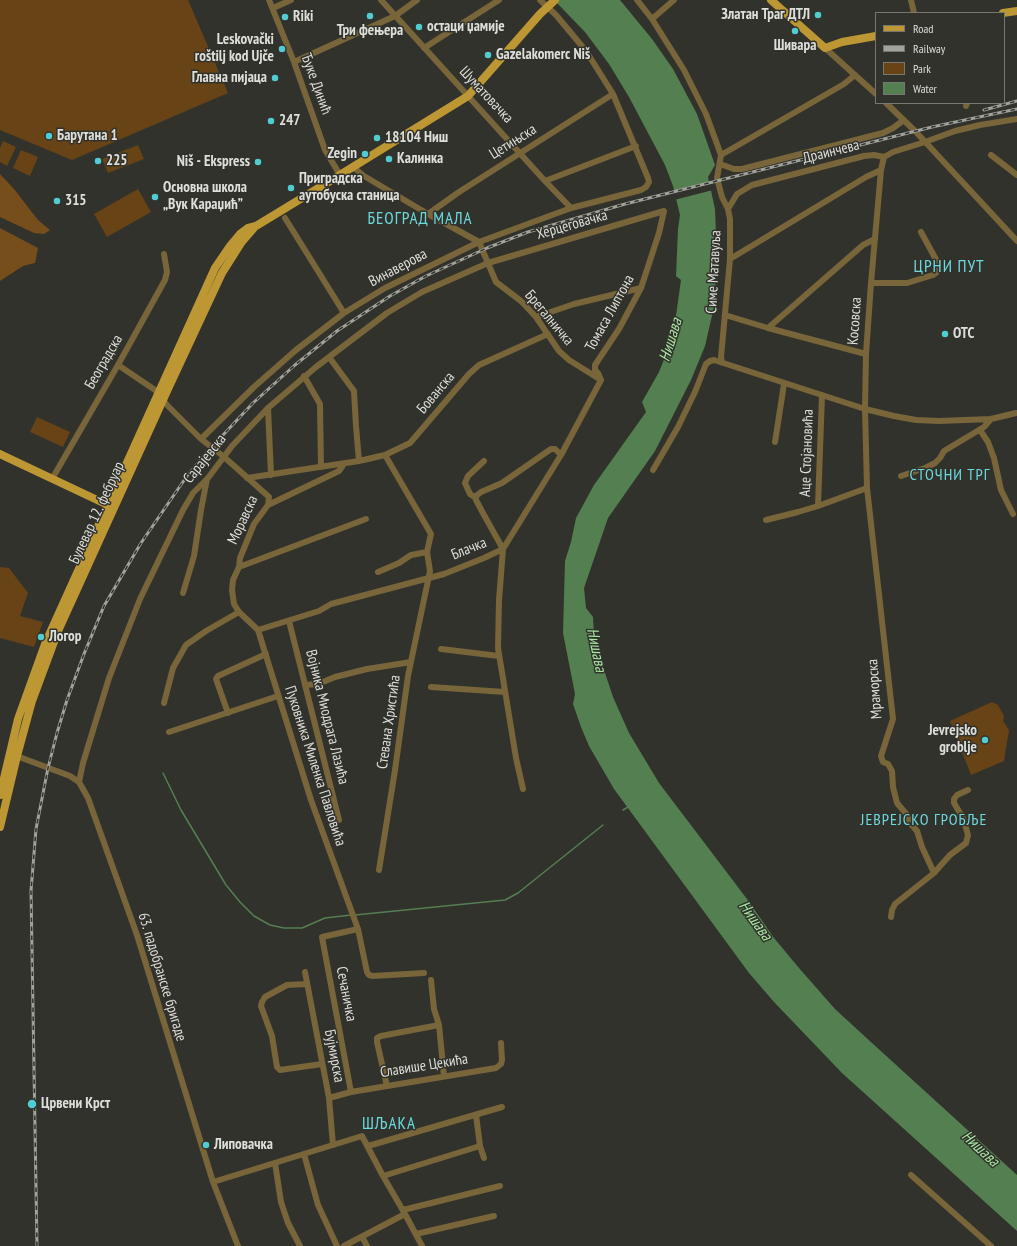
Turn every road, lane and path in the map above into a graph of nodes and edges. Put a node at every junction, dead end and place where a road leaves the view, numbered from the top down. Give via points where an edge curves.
1 (269, 0) edge
2 (291, 0) edge
3 (381, 0) edge
4 (417, 0) edge
5 (499, 0) edge
6 (540, 0) edge
7 (637, 0) edge
8 (674, 0) edge
9 (771, 0) edge
10 (911, 0) edge
11 (552, 3) edge
12 (273, 8) junction
13 (1017, 11) edge
14 (914, 12) edge
15 (1005, 13) edge
16 (395, 16) junction
17 (652, 19) junction
18 (875, 36) edge
19 (424, 48) junction
20 (825, 48) junction
21 (294, 62) junction
22 (854, 75) junction
23 (875, 93) edge
24 (613, 94) junction
25 (468, 96) junction
26 (887, 104) edge
27 (1017, 119) edge
28 (904, 120) junction
29 (925, 142) junction
30 (636, 146) junction
31 (520, 153) junction
32 (721, 155) junction
33 (990, 155) dead end
34 (884, 157) junction
35 (720, 164) junction
36 (353, 167) junction
37 (881, 170) junction
38 (340, 175) junction
39 (1017, 175) edge
40 (545, 181) junction
41 (571, 208) junction
42 (728, 209) junction
43 (664, 211) joint
44 (428, 214) junction
45 (285, 218) dead end
46 (921, 232) dead end
47 (876, 238) junction
48 (1017, 241) edge
49 (479, 242) junction
50 (164, 254) dead end
51 (730, 259) junction
52 (488, 263) junction
53 (871, 283) junction
54 (641, 288) junction
55 (344, 313) junction
56 (725, 315) junction
57 (536, 317) junction
58 (768, 328) junction
59 (548, 334) junction
60 (866, 354) junction
61 (329, 357) junction
62 (722, 362) junction
63 (118, 365) junction
64 (304, 376) junction
65 (601, 380) junction
66 (784, 384) junction
67 (822, 395) junction
68 (161, 397) junction
69 (268, 408) junction
70 (865, 409) junction
71 (1016, 412) edge
72 (991, 419) junction
73 (1017, 421) edge
74 (980, 430) junction
75 (201, 439) junction
76 (774, 442) dead end
77 (0, 454) edge
78 (385, 455) junction
79 (561, 455) junction
80 (223, 456) junction
81 (359, 461) junction
82 (484, 461) dead end
83 (344, 464) junction
84 (321, 467) junction
85 (653, 470) dead end
86 (271, 475) junction
87 (901, 476) dead end
88 (208, 478) junction
89 (247, 478) junction
90 (52, 479) junction
91 (867, 488) junction
92 (476, 498) junction
93 (268, 505) junction
94 (111, 506) junction
95 (818, 506) junction
96 (1013, 514) dead end
97 (366, 519) dead end
98 (766, 520) dead end
99 (503, 549) junction
100 (426, 552) junction
101 (239, 567) junction
102 (378, 572) dead end
103 (428, 579) junction
104 (183, 593) dead end
105 (239, 612) junction
106 (289, 621) junction
107 (258, 630) junction
108 (441, 649) dead end
109 (266, 654) junction
110 (499, 656) junction
111 (411, 662) junction
112 (305, 685) junction
113 (431, 687) dead end
114 (505, 692) junction
115 (278, 696) junction
116 (164, 703) dead end
117 (228, 713) junction
118 (169, 732) dead end
119 (13, 755) junction
120 (79, 782) junction
121 (523, 789) dead end
122 (968, 790) dead end
123 (0, 795) edge
124 (339, 820) dead end
125 (0, 827) edge
126 (379, 870) dead end
127 (934, 873) junction
128 (891, 917) dead end
129 (358, 929) junction
130 (305, 972) dead end
131 (424, 973) dead end
132 (431, 980) dead end
133 (307, 984) junction
134 (439, 1025) junction
135 (500, 1043) dead end
136 (322, 1064) junction
137 (444, 1076) junction
138 (387, 1086) junction
139 (351, 1092) junction
140 (330, 1098) junction
141 (502, 1107) dead end
142 (476, 1115) junction
143 (333, 1145) junction
144 (368, 1146) junction
145 (480, 1146) junction
146 (304, 1154) junction
147 (484, 1158) dead end
148 (275, 1163) junction
149 (911, 1175) dead end
150 (383, 1176) junction
151 (212, 1182) junction
152 (500, 1186) dead end
153 (404, 1212) junction
154 (494, 1216) dead end
155 (416, 1234) junction
156 (362, 1237) junction
157 (238, 1246) edge
158 (300, 1246) edge
159 (337, 1246) edge
160 (344, 1246) edge
161 (366, 1246) edge
162 (422, 1246) edge
163 (992, 1246) edge

1 - 12 street, Ђуке Динић
2 - 12 street
3 - 16 street, Шуматовачка
4 - 16 street
5 - 19 street
6 - 11 street
7 - 17 street
8 - 17 street
9 - 20 main road
10 - 14 street
11 - 24 street
11 - 25 main road, Булевар 12. фебруар
12 - 21 street, Ђуке Динић
13 - 15 main road
16 - 19 street, Шуматовачка
16 - 21 street
17 - 32 street via 695,91 709,120
18 - 20 main road
19 - 25 street, Шуматовачка
20 - 22 street
21 - 38 street, Ђуке Динић via 325,150
22 - 23 street
22 - 32 street via 844,84
24 - 30 street
24 - 31 street, Цетињска
25 - 31 street, Шуматовачка
25 - 36 main road, Булевар 12. фебруар
26 - 28 street
27 - 29 street, Драинчева via 955,131
28 - 29 street
28 - 35 street via 883,133 742,169
29 - 34 street, Драинчева
29 - 48 street
30 - 40 street
30 - 41 street, Винаверова via 648,178 646,187
31 - 40 street, Шуматовачка
31 - 44 street, Цетињска
32 - 35 street
33 - 39 street
34 - 37 street, Косовска
34 - 42 street, Драинчева via 869,155 752,185 737,194
35 - 42 street, Симе Матавуља via 718,185
36 - 38 main road, Булевар 12. фебруар
36 - 44 street
37 - 47 street, Косовска
37 - 51 street via 870,174
38 - 68 main road, Булевар 12. фебруар via 256,226 248,228 230,246 215,268
40 - 41 street, Шуматовачка
41 - 49 street, Винаверова
42 - 51 street, Симе Матавуља
43 - 52 street, Херцеговачка
43 - 54 street, Томаса Липтона
44 - 49 street
45 - 55 street
46 - 53 street via 939,265 937,272 907,283
47 - 53 street, Косовска
47 - 58 street via 863,245
49 - 52 street, Брегалничка
49 - 55 street, Винаверова via 385,288
50 - 63 street, Београдска via 167,272 165,280
51 - 56 street, Симе Матавуља
52 - 57 street, Брегалничка via 496,282 521,301
52 - 61 street, Сарајевска via 413,296
53 - 60 street, Косовска
54 - 57 street via 574,304
54 - 65 street, Томаса Липтона via 596,366 595,370
55 - 75 street, Винаверова via 254,387
56 - 58 street
56 - 62 street, Симе Матавуља
57 - 59 street, Брегалничка
58 - 60 street
59 - 65 street, Брегалничка via 569,360
59 - 78 street, Бованска via 479,365 468,374 410,444
60 - 70 street, Косовска
61 - 64 street, Сарајевска
61 - 81 street via 354,391
62 - 66 street
62 - 85 street via 714,360 706,364 678,427
63 - 68 street, Моравска
63 - 90 street, Београдска
64 - 69 street, Сарајевска
64 - 84 street via 320,404
65 - 79 street, Блачка
66 - 67 street
66 - 76 street
67 - 70 street
67 - 95 street, Аце Стојановића
68 - 75 street, Моравска
68 - 94 main road, Булевар 12. фебруар via 115,491
69 - 80 street, Сарајевска
69 - 86 street
70 - 72 street via 916,420
70 - 91 street, Косовска
71 - 72 street
71 - 73 street
72 - 74 street
74 - 87 street via 944,451 934,463
74 - 96 street via 988,442 1001,490
75 - 80 street, Моравска
77 - 90 main road
78 - 81 street, Бованска
78 - 100 street via 430,532
79 - 92 street via 551,449 502,482 480,492
79 - 99 street, Блачка
80 - 88 street, Сарајевска
80 - 89 street, Моравска
81 - 83 street, Бованска
82 - 92 street via 468,476 464,484
83 - 84 street, Бованска
83 - 93 street, Бованска via 339,471
84 - 86 street, Бованска
86 - 89 street, Бованска
88 - 104 street via 200,510 194,556
88 - 120 street, Сарајевска via 193,493 183,510 140,599 108,678
89 - 93 street, Моравска via 268,495
90 - 94 main road
91 - 95 street
91 - 127 street, Мраморска via 892,719 881,756 892,771 897,803 917,831
92 - 99 street
93 - 101 street, Моравска via 254,524 240,558
94 - 119 main road, Булевар 12. фебруар via 43,650 24,698
95 - 98 street, Аце Стојановића
97 - 101 street
99 - 103 street, Блачка
99 - 110 street via 499,600
100 - 102 street via 411,555
100 - 103 street, Стевана Христића via 430,571
101 - 105 street, Моравска via 232,590 234,604
103 - 106 street, Блачка via 331,604
103 - 111 street, Стевана Христића
105 - 107 street, Моравска
105 - 116 street via 186,645 173,668
106 - 107 street, Блачка
106 - 112 street, Војника Миодрага Лазића
107 - 109 street, Пуковника Миленка Павловића
108 - 110 street
109 - 115 street, Пуковника Миленка Павловића
109 - 117 street via 216,679
110 - 114 street
111 - 112 street via 367,669 318,684
111 - 126 street, Стевана Христића
112 - 124 street, Војника Миодрага Лазића
113 - 114 street
114 - 121 street
115 - 117 street
115 - 129 street, Пуковника Миленка Павловића via 311,800
117 - 118 street
119 - 120 street via 70,776
119 - 123 main road, Булевар 12. фебруар
119 - 125 main road, Булевар 12. фебруар
120 - 151 street, 63. падобранске бригаде via 92,806 137,935
122 - 127 street via 954,799 968,835 966,843 950,855
127 - 128 street via 895,904
129 - 131 street, Пуковника Миленка Павловића via 369,975
129 - 139 street, Сечаничка via 322,937
130 - 133 street, Бујмирска
132 - 134 street via 434,1009
133 - 136 street, Бујмирска
133 - 136 street via 287,985 265,997 261,1006 272,1036 277,1067 280,1070
134 - 137 street
134 - 138 street via 377,1038
135 - 137 street, Славише Цекића via 502,1060 496,1068
136 - 140 street, Бујмирска
137 - 138 street, Славише Цекића
138 - 139 street, Славише Цекића
139 - 140 street, Славише Цекића
140 - 143 street, Бујмирска
141 - 142 street
142 - 144 street
142 - 145 street
143 - 144 street via 362,1136
143 - 146 street
144 - 150 street
145 - 147 street
145 - 150 street
146 - 148 street
146 - 159 street via 318,1205
148 - 151 street
148 - 158 street via 281,1202
149 - 163 street
150 - 153 street
151 - 157 street, 63. падобранске бригаде
152 - 153 street
153 - 155 street
153 - 156 street
154 - 155 street
155 - 162 street
156 - 160 street
156 - 161 street

